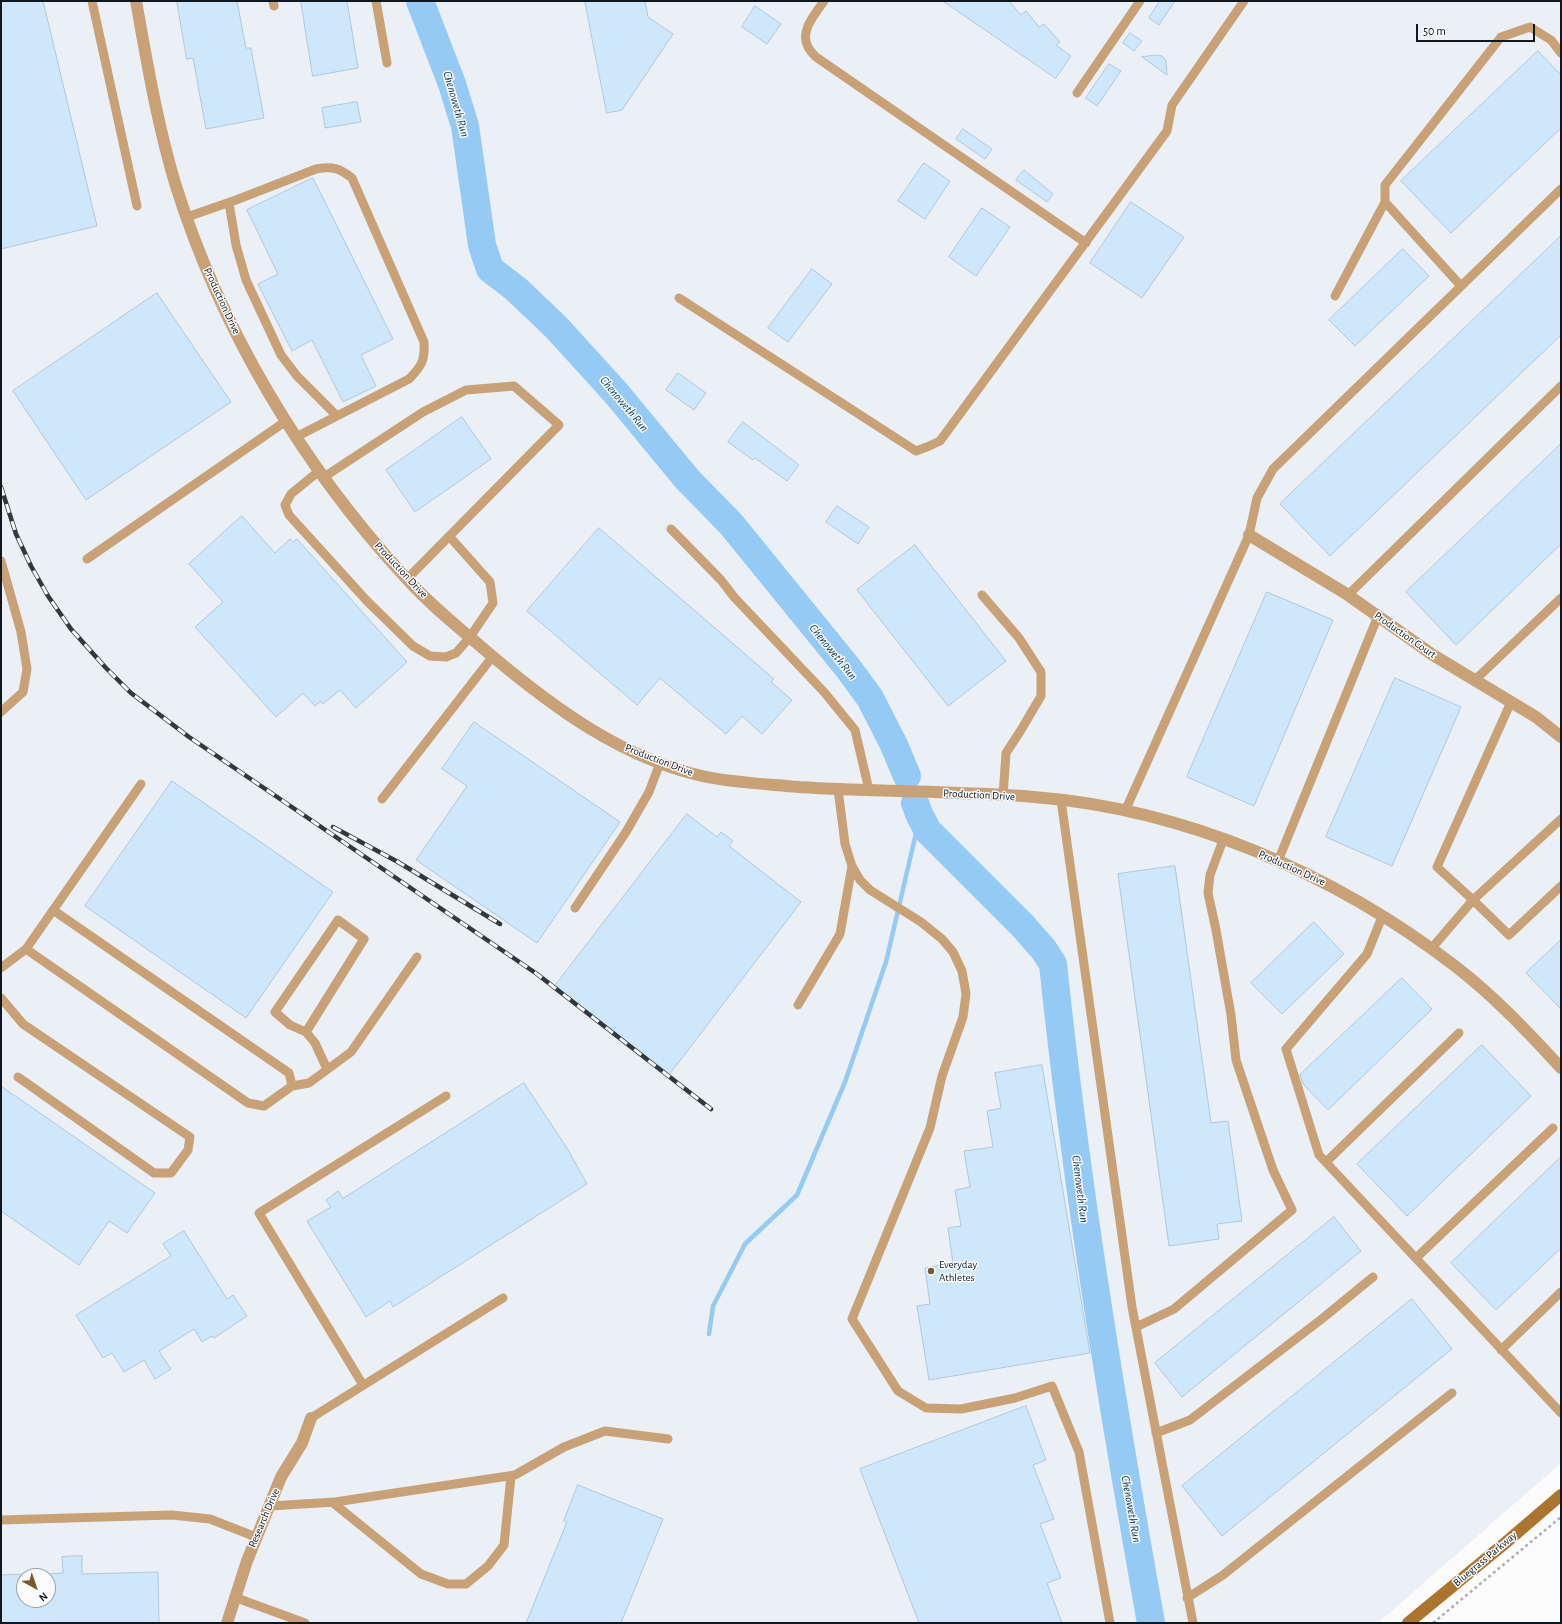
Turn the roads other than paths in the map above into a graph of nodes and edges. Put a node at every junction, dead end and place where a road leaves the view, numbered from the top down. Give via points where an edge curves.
1 (92, 1) edge
2 (136, 1) edge
3 (376, 1) edge
4 (824, 1) edge
5 (1140, 1) edge
6 (1244, 1) edge
7 (1561, 53) edge
8 (387, 63) dead end
9 (1077, 93) dead end
10 (1561, 189) edge
11 (1385, 202) junction
12 (229, 203) junction
13 (138, 206) dead end
14 (187, 217) junction
15 (1086, 242) junction
16 (1461, 286) junction
17 (1335, 296) dead end
18 (680, 298) dead end
19 (1561, 386) edge
20 (337, 416) junction
21 (286, 421) junction
22 (296, 437) junction
23 (322, 474) junction
24 (671, 529) dead end
25 (1249, 535) junction
26 (449, 536) junction
27 (87, 559) dead end
28 (1, 561) edge
29 (407, 579) junction
30 (1348, 595) junction
31 (982, 596) dead end
32 (1561, 598) edge
33 (1378, 616) junction
34 (470, 637) junction
35 (493, 656) junction
36 (1475, 680) junction
37 (1511, 702) junction
38 (1, 712) edge
39 (1561, 737) edge
40 (660, 763) junction
41 (141, 784) dead end
42 (838, 789) junction
43 (869, 790) junction
44 (1003, 796) junction
45 (382, 799) dead end
46 (1061, 800) junction
47 (1125, 811) junction
48 (1561, 819) edge
49 (1223, 840) junction
50 (1278, 861) junction
51 (852, 866) junction
52 (1561, 886) edge
53 (1472, 900) junction
54 (575, 908) dead end
55 (53, 910) junction
56 (1382, 917) junction
57 (26, 949) junction
58 (1431, 949) junction
59 (417, 957) dead end
60 (1, 968) edge
61 (1, 998) edge
62 (798, 1005) dead end
63 (306, 1032) junction
64 (1459, 1033) dead end
65 (1561, 1068) edge
66 (327, 1069) junction
67 (18, 1077) dead end
68 (292, 1086) junction
69 (446, 1096) dead end
70 (1553, 1128) dead end
71 (1326, 1162) junction
72 (1416, 1258) junction
73 (1373, 1277) dead end
74 (1561, 1292) edge
75 (504, 1298) dead end
76 (1136, 1327) junction
77 (1501, 1350) junction
78 (363, 1385) junction
79 (1452, 1393) dead end
80 (1561, 1414) edge
81 (311, 1418) joint
82 (1156, 1433) junction
83 (668, 1439) dead end
84 (511, 1476) junction
85 (1561, 1495) edge
86 (332, 1502) junction
87 (270, 1506) junction
88 (1, 1520) edge
89 (256, 1537) junction
90 (234, 1597) junction
91 (1187, 1598) junction
92 (227, 1623) edge
93 (305, 1623) edge
94 (1110, 1623) edge
95 (1192, 1623) edge
96 (1408, 1623) edge

1 - 13 lane
2 - 14 street, Production Drive via 162,136
3 - 8 lane
4 - 15 lane via 804,34 807,46 816,57
5 - 9 lane
6 - 15 lane via 1172,105 1167,132
7 - 11 lane via 1551,40 1530,27 1501,37 1385,185
10 - 16 lane
11 - 16 lane
11 - 17 lane
12 - 14 lane
12 - 20 lane via 236,245 246,280 281,355 297,376
12 - 20 lane via 316,168 341,170 352,178 424,342 425,355 420,368 409,380
14 - 21 street, Production Drive via 222,303
15 - 18 lane via 940,440 916,451
16 - 25 lane via 1273,469 1257,498
19 - 30 lane
20 - 22 lane
21 - 22 street, Production Drive
21 - 27 lane
22 - 23 street, Production Drive
23 - 26 lane via 423,412 466,390 514,386 559,425
23 - 29 street, Production Drive via 365,531
23 - 34 lane via 291,494 286,505 289,515 413,646 430,656 446,657 456,653
24 - 43 lane via 824,692 855,730
25 - 30 street, Production Court
25 - 47 lane
26 - 29 lane
26 - 34 lane via 490,582 493,603
28 - 38 lane via 21,632 26,669 23,692
29 - 34 street, Production Drive
30 - 33 street, Production Court
31 - 44 lane via 1019,638 1041,672 1041,696 1006,753
32 - 36 lane
33 - 36 street, Production Court via 1433,655
33 - 50 lane
34 - 35 street, Production Drive
35 - 40 street, Production Drive via 530,688 576,721 620,746
35 - 45 lane
36 - 37 street, Production Court
37 - 39 street, Production Court via 1536,717
37 - 53 lane via 1437,868
40 - 42 street, Production Drive via 699,775 752,784
40 - 54 lane via 649,792 626,832
41 - 55 lane
42 - 43 street, Production Drive
42 - 51 lane via 845,844
43 - 44 street, Production Drive
44 - 46 street, Production Drive
46 - 47 street, Production Drive
46 - 76 lane
47 - 49 street, Production Drive via 1204,832
48 - 53 lane
49 - 50 street, Production Drive
49 - 76 lane via 1210,875 1208,893 1231,1015 1236,1060 1273,1170 1292,1210 1174,1309
50 - 56 street, Production Drive via 1310,874
51 - 62 lane via 840,934
51 - 94 lane via 870,890 921,922 954,952 962,971 966,994 963,1017 942,1076 930,1128 852,1319 898,1391 926,1408 961,1409 1015,1398 1052,1386 1079,1452
52 - 53 lane via 1510,935
53 - 58 lane
55 - 57 lane
55 - 68 lane via 289,1073
56 - 58 street, Production Drive
56 - 71 lane via 1367,954 1286,1049 1319,1155
57 - 60 lane
57 - 68 lane via 248,1103 264,1106
58 - 65 street, Production Drive via 1486,992
59 - 66 lane via 351,1052
61 - 67 lane via 23,1024 190,1137 188,1150 171,1173 154,1173
63 - 63 lane via 364,939 338,920 274,1012 290,1025
63 - 66 lane via 315,1043
64 - 71 lane
66 - 68 lane via 309,1082
69 - 78 lane via 259,1213
70 - 72 lane
71 - 72 lane
72 - 77 lane
73 - 82 lane via 1190,1420
74 - 77 lane
75 - 78 lane
76 - 82 lane
77 - 80 lane
78 - 81 lane
79 - 91 lane via 1223,1576
81 - 87 street, Research Drive via 302,1443 281,1478
82 - 91 lane
83 - 84 lane via 605,1431 564,1447
84 - 86 lane
84 - 86 lane via 504,1545 488,1566 466,1584 448,1584 421,1574
85 - 96 street, Bluegrass Parkway
86 - 87 lane
87 - 89 street, Research Drive
88 - 89 lane via 172,1515 210,1520
89 - 90 street, Research Drive
90 - 92 street, Research Drive
90 - 93 lane
91 - 95 lane

